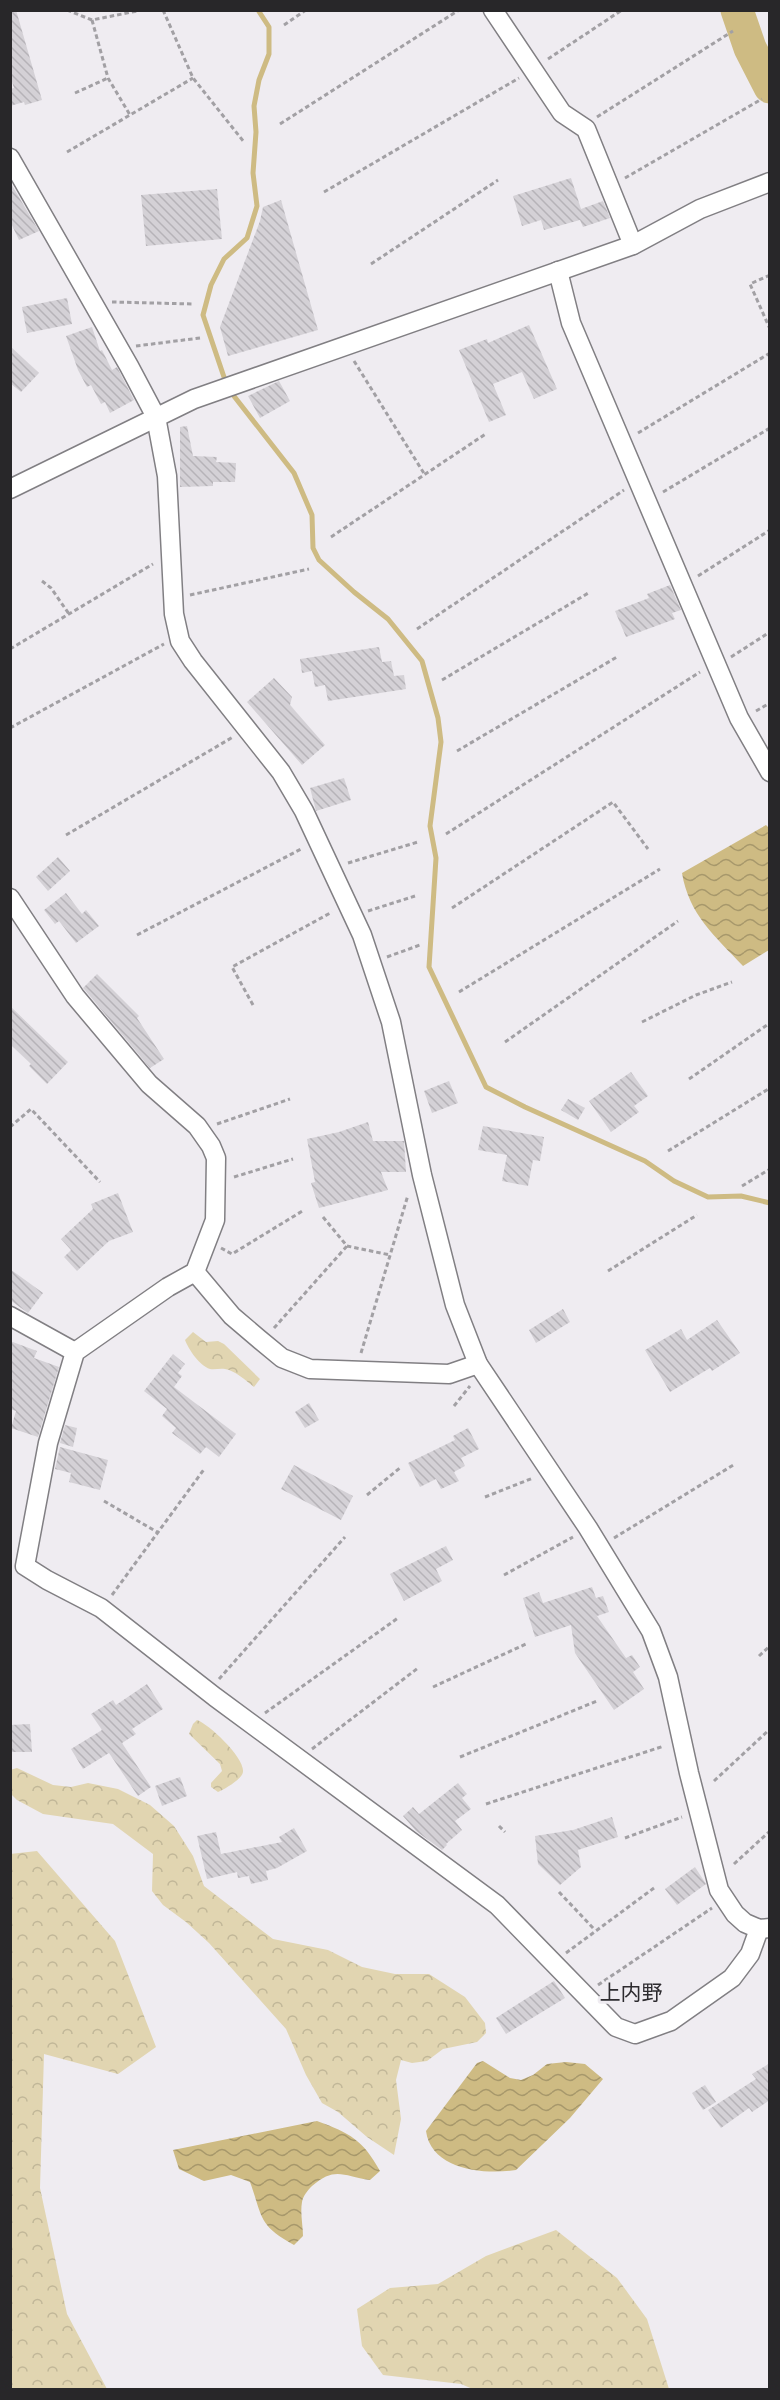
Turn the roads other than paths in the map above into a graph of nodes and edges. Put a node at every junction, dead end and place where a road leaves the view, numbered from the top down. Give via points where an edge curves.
1 (493, 10) edge
2 (10, 158) edge
3 (770, 182) edge
4 (633, 245) junction
5 (558, 271) junction
6 (156, 417) junction
7 (10, 489) edge
8 (770, 772) edge
9 (10, 898) edge
10 (195, 1272) junction
11 (10, 1316) edge
12 (75, 1352) junction
13 (478, 1364) junction
14 (18, 1565) edge
15 (764, 1928) edge

1 - 4 street via 562,112 586,129
2 - 6 street
3 - 4 street via 700,209
4 - 5 street
5 - 6 street via 194,399
5 - 8 street via 571,323 739,718
6 - 7 street
6 - 13 street via 167,476 174,614 180,641 281,772 304,811 362,935 391,1022 422,1175 455,1305
9 - 10 street via 75,996 149,1084 197,1126 211,1146 216,1158 214,1220
10 - 12 street
10 - 13 street via 232,1316 259,1339 282,1358 310,1369 450,1374
11 - 12 street
12 - 14 street
13 - 15 street via 588,1528 651,1631 668,1677 719,1890 745,1923
14 - 15 street via 101,1608 214,1697 497,1905 616,2027 634,2034 671,2021 732,1978

